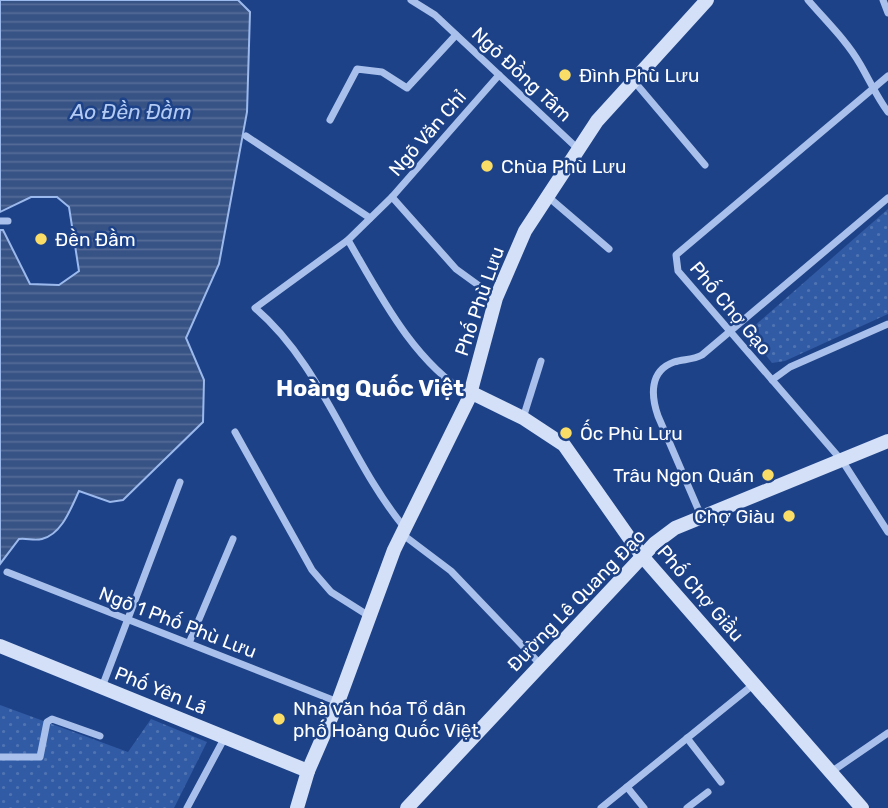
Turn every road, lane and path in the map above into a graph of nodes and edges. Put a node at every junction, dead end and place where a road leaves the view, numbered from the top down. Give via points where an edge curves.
1 (411, 0) edge
2 (707, 0) edge
3 (808, 0) edge
4 (883, 0) edge
5 (888, 13) edge
6 (456, 35) junction
7 (499, 75) junction
8 (888, 76) edge
9 (632, 80) junction
10 (871, 90) junction
11 (888, 111) edge
12 (330, 120) dead end
13 (246, 136) dead end
14 (577, 148) junction
15 (705, 165) dead end
16 (546, 195) junction
17 (392, 197) junction
18 (888, 198) edge
19 (370, 218) junction
20 (348, 240) junction
21 (609, 249) dead end
22 (496, 298) junction
23 (888, 324) edge
24 (729, 330) junction
25 (541, 361) dead end
26 (772, 380) junction
27 (470, 394) junction
28 (523, 418) junction
29 (235, 432) dead end
30 (888, 441) edge
31 (843, 462) junction
32 (180, 482) dead end
33 (702, 518) junction
34 (403, 531) junction
35 (888, 532) edge
36 (233, 539) dead end
37 (642, 555) junction
38 (8, 572) dead end
39 (369, 616) junction
40 (128, 619) junction
41 (189, 643) junction
42 (0, 646) edge
43 (541, 665) junction
44 (754, 684) junction
45 (103, 687) junction
46 (338, 702) junction
47 (888, 733) edge
48 (100, 736) dead end
49 (226, 737) junction
50 (687, 738) junction
51 (0, 757) edge
52 (308, 771) junction
53 (831, 772) junction
54 (721, 782) dead end
55 (627, 787) junction
56 (708, 792) dead end
57 (187, 808) edge
58 (297, 808) edge
59 (407, 808) edge
60 (601, 808) edge
61 (644, 808) edge
62 (687, 808) edge
63 (862, 808) edge

1 - 6 street, Ngõ Đồng Tâm
2 - 9 main road, Phố Phù Lưu
3 - 10 street via 860,64
4 - 5 street
6 - 7 street, Ngõ Đồng Tâm
6 - 12 street via 407,88 382,72 357,69
7 - 14 street, Ngõ Đồng Tâm
7 - 17 street, Ngõ Văn Chỉ
8 - 10 street, Phố Chợ Gạo
9 - 14 main road, Phố Phù Lưu
9 - 15 street
10 - 11 street
10 - 24 street, Phố Chợ Gạo via 676,255 678,271
13 - 19 street
14 - 16 main road, Phố Phù Lưu
16 - 21 street
16 - 22 main road, Phố Phù Lưu
17 - 19 street
17 - 22 street, Ngõ Văn Chỉ via 456,269
18 - 24 street
19 - 20 street
20 - 27 street via 386,307 445,380
20 - 34 street via 255,308 278,327 310,374
22 - 27 main road, Phố Phù Lưu
23 - 26 street via 790,367
24 - 26 street, Phố Chợ Gạo
24 - 33 street via 702,355 665,367 652,390 658,416
25 - 28 street
26 - 31 street, Phố Chợ Gạo
27 - 28 main road, Phố Chợ Giầu
27 - 34 main road, Phố Phù Lưu
28 - 37 main road, Phố Chợ Giầu via 564,445
29 - 39 street via 312,570 331,592
30 - 31 main road, Đường Lê Quang Đạo
31 - 33 main road, Đường Lê Quang Đạo
31 - 35 street, Phố Chợ Gạo
32 - 40 street
33 - 37 main road, Đường Lê Quang Đạo via 675,528
34 - 39 main road, Phố Phù Lưu
34 - 43 street via 451,571
36 - 41 street
37 - 43 main road, Đường Lê Quang Đạo
37 - 44 main road, Phố Chợ Giầu
38 - 40 street, Ngõ 1 Phố Phù Lưu
39 - 46 main road, Phố Phù Lưu
40 - 41 street, Ngõ 1 Phố Phù Lưu
40 - 45 street
41 - 46 street, Ngõ 1 Phố Phù Lưu
42 - 45 main road, Phố Yên Lã
43 - 59 main road, Đường Lê Quang Đạo
44 - 50 street
44 - 53 main road, Phố Chợ Giầu
45 - 49 main road, Phố Yên Lã
46 - 52 main road, Phố Phù Lưu
47 - 53 street
48 - 51 street via 52,719 47,722 40,757
49 - 52 main road, Phố Yên Lã
49 - 57 street
50 - 54 street
50 - 55 street
52 - 58 main road, Phố Phù Lưu
53 - 63 main road, Phố Chợ Giầu
55 - 60 street
55 - 61 street
56 - 62 street

